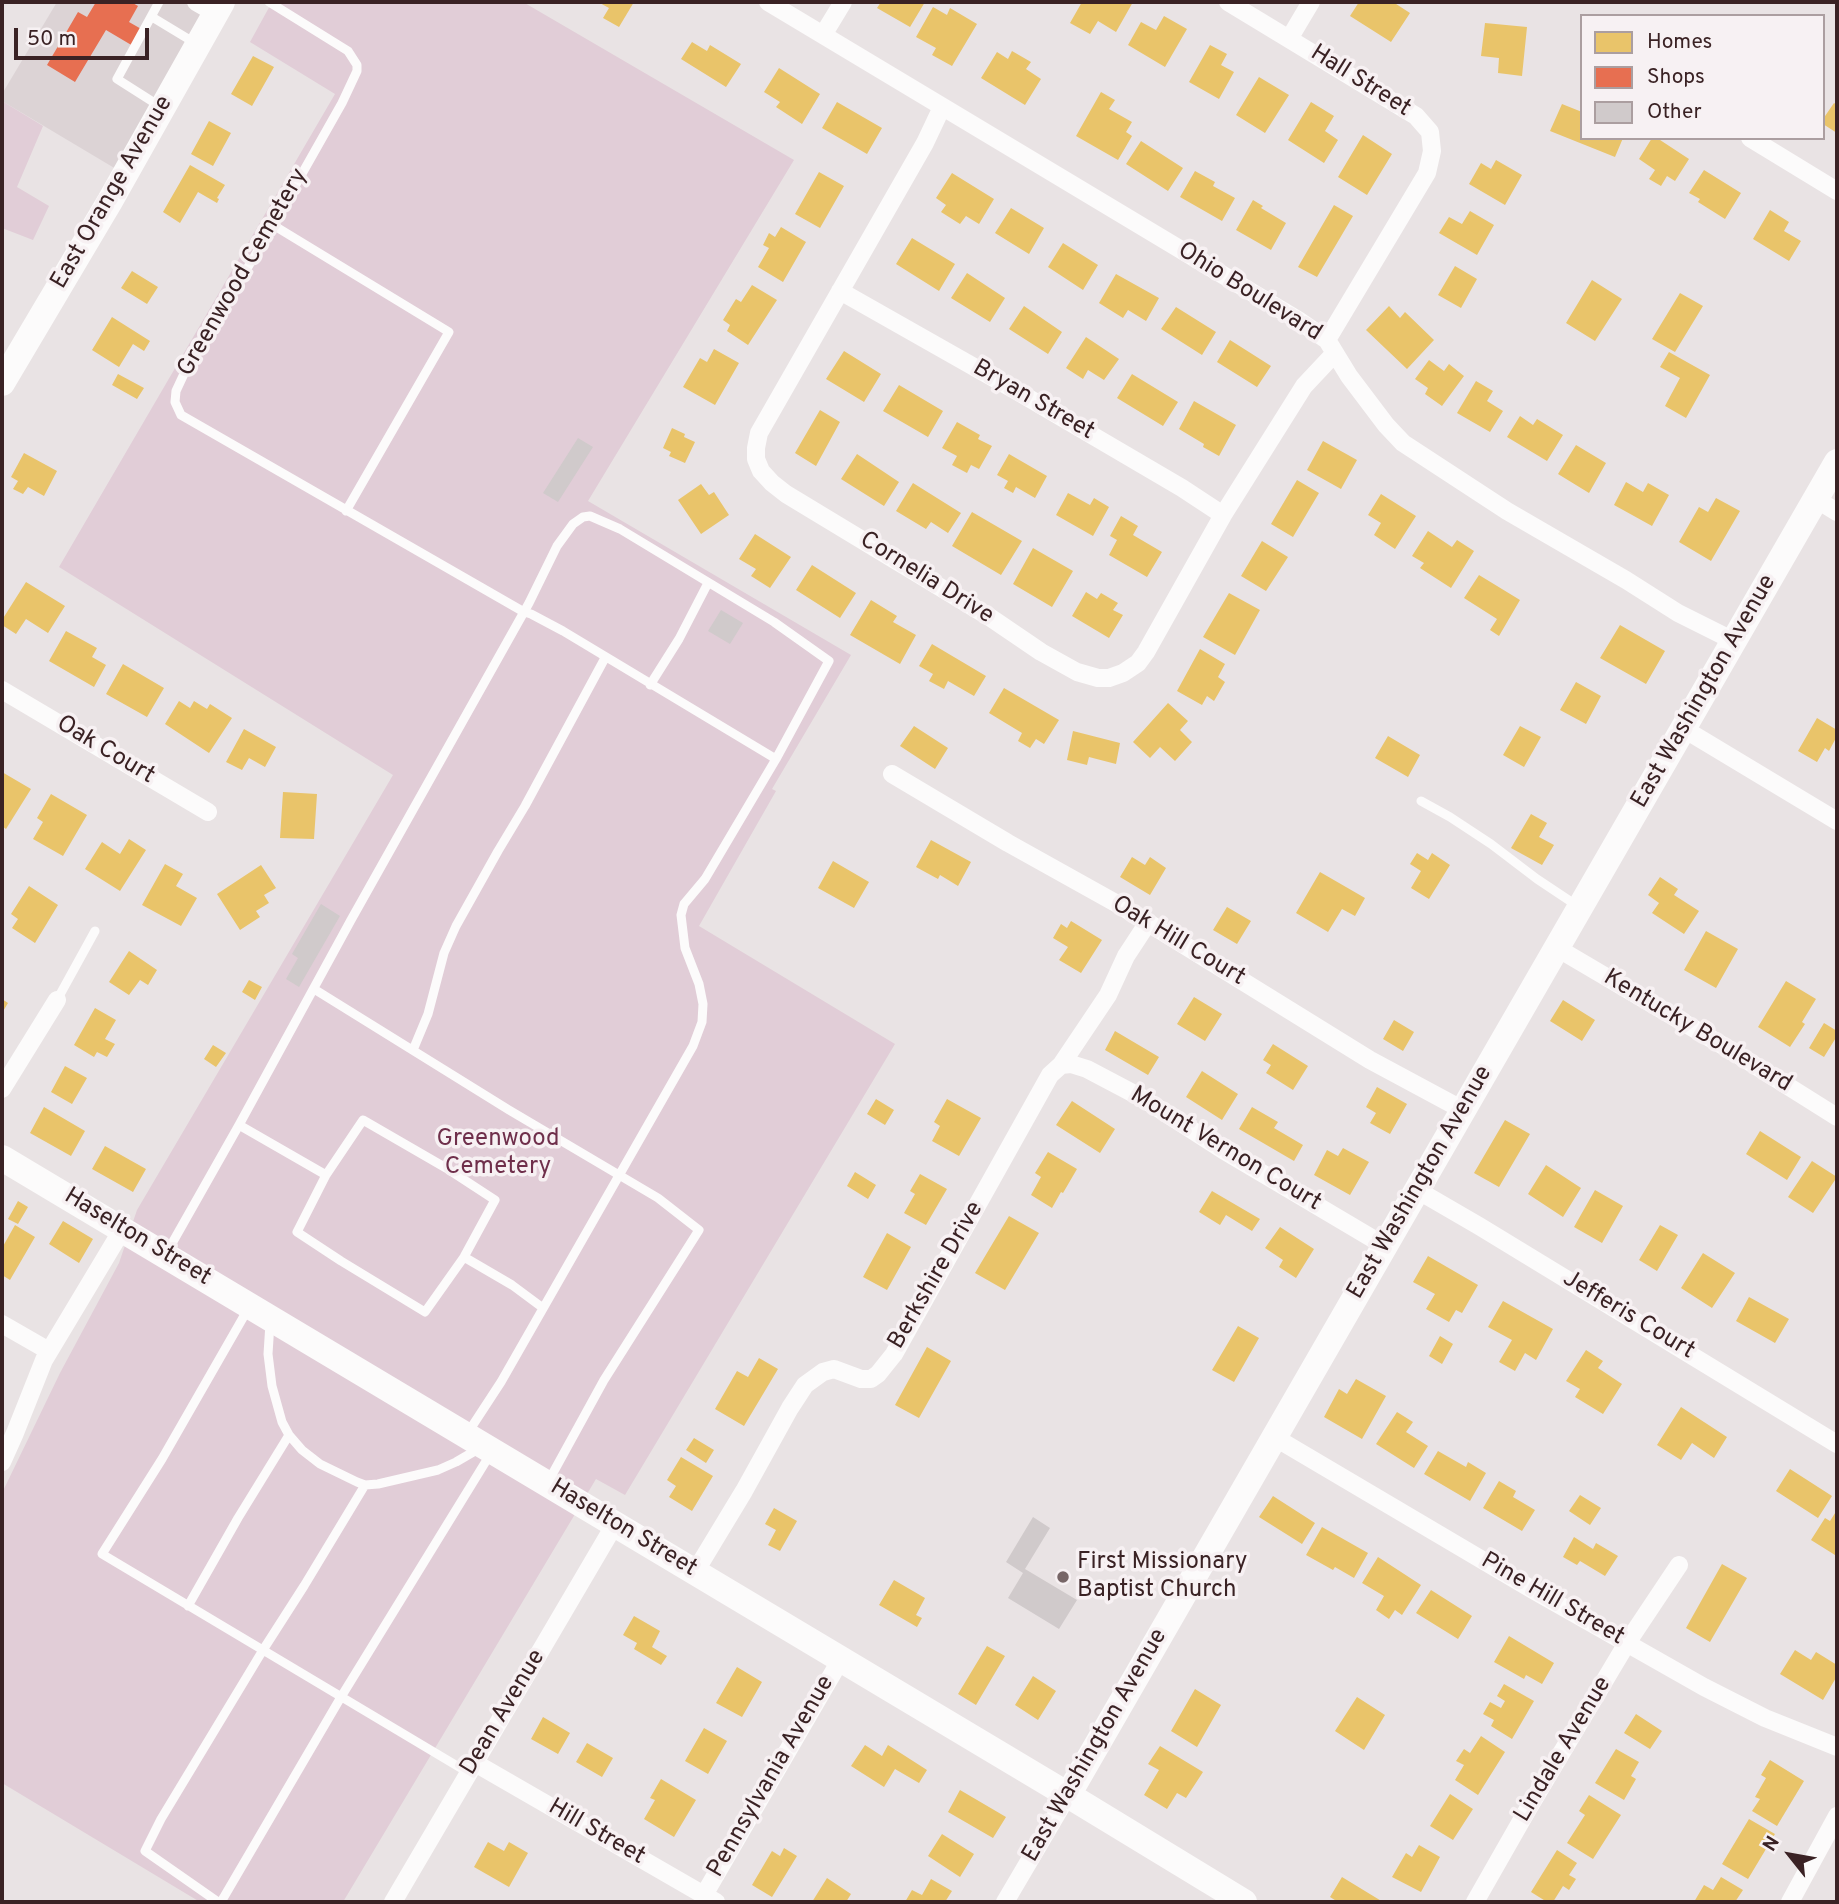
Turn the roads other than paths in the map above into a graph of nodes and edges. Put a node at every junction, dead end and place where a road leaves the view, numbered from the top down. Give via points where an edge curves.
1 (159, 2) edge
2 (269, 2) edge
3 (768, 2) edge
4 (843, 2) edge
5 (1228, 2) edge
6 (1311, 2) edge
7 (211, 6) edge
8 (152, 17) junction
9 (823, 35) junction
10 (1289, 39) junction
11 (198, 44) junction
12 (162, 107) junction
13 (942, 107) junction
14 (1753, 140) edge
15 (1837, 191) edge
16 (273, 225) junction
17 (840, 291) junction
18 (1331, 347) junction
19 (2, 383) edge
20 (1837, 463) edge
21 (1827, 505) edge
22 (346, 511) junction
23 (1223, 516) junction
24 (708, 583) junction
25 (524, 612) junction
26 (1734, 640) junction
27 (605, 658) junction
28 (650, 685) junction
29 (2, 690) edge
30 (1684, 729) junction
31 (776, 759) junction
32 (892, 774) dead end
33 (1421, 801) dead end
34 (208, 812) dead end
35 (1837, 821) edge
36 (1580, 908) junction
37 (1147, 923) junction
38 (94, 931) dead end
39 (1557, 948) junction
40 (314, 989) junction
41 (57, 1000) joint
42 (413, 1050) junction
43 (1061, 1065) junction
44 (2, 1089) edge
45 (1463, 1110) junction
46 (1837, 1117) edge
47 (239, 1125) junction
48 (2, 1158) edge
49 (326, 1175) junction
50 (621, 1175) junction
51 (1417, 1190) junction
52 (122, 1230) junction
53 (1385, 1246) junction
54 (165, 1256) junction
55 (464, 1256) junction
56 (543, 1308) junction
57 (260, 1312) junction
58 (2, 1324) edge
59 (49, 1351) junction
60 (289, 1435) junction
61 (1274, 1437) junction
62 (480, 1444) junction
63 (1837, 1444) edge
64 (2, 1462) edge
65 (547, 1484) junction
66 (365, 1485) junction
67 (615, 1524) junction
68 (1679, 1565) dead end
69 (695, 1572) junction
70 (188, 1606) junction
71 (1628, 1643) junction
72 (263, 1650) junction
73 (841, 1659) junction
74 (341, 1697) junction
75 (1837, 1747) edge
76 (472, 1768) junction
77 (1068, 1794) junction
78 (1837, 1816) edge
79 (710, 1899) edge
80 (219, 1902) edge
81 (393, 1902) edge
82 (1005, 1902) edge
83 (1244, 1902) edge
84 (1475, 1902) edge
85 (1790, 1902) edge

1 - 8 lane
2 - 16 lane, Greenwood Cemetery via 348,51 357,65 342,103
3 - 9 street, Ohio Boulevard
4 - 9 street
5 - 10 street, Hall Street
6 - 10 street
7 - 11 street, East Orange Avenue
8 - 11 lane
8 - 12 lane via 117,79
9 - 13 street, Ohio Boulevard
10 - 18 street, Hall Street via 1416,116 1430,132 1427,173
11 - 12 street, East Orange Avenue
12 - 19 street, East Orange Avenue
13 - 17 street, Cornelia Drive
13 - 18 street, Ohio Boulevard via 1274,306
14 - 15 street
16 - 22 lane, Greenwood Cemetery via 183,376 175,402 181,415
16 - 22 lane via 449,332
17 - 23 street, Bryan Street
17 - 23 street, Cornelia Drive via 759,433 756,459 761,471 786,494 1041,652 1098,678 1123,673 1138,663
18 - 23 street, Cornelia Drive
18 - 26 street, Ohio Boulevard via 1403,443 1678,613
20 - 21 street, East Washington Avenue
21 - 26 street, East Washington Avenue
22 - 25 lane, Greenwood Cemetery
24 - 25 lane via 620,529 583,517 557,546
24 - 28 lane
24 - 31 lane via 830,661
25 - 27 lane, Greenwood Cemetery
25 - 40 lane
26 - 30 street, East Washington Avenue
27 - 28 lane, Greenwood Cemetery
27 - 42 lane via 456,926
28 - 31 lane, Greenwood Cemetery
29 - 34 street, Oak Court
30 - 35 street
30 - 36 street, East Washington Avenue
31 - 50 lane via 705,879 684,904 685,948 699,984 702,1022
32 - 37 street, Oak Hill Court
33 - 36 lane
36 - 39 street, East Washington Avenue
37 - 43 street, Berkshire Drive via 1108,995
37 - 45 street, Oak Hill Court via 1370,1060
38 - 41 lane
39 - 45 street, East Washington Avenue
39 - 46 street, Kentucky Boulevard
40 - 42 lane
40 - 47 lane
41 - 44 street
42 - 50 lane
43 - 53 street, Mount Vernon Court via 1087,1069 1142,1098
43 - 69 street, Berkshire Drive via 1049,1075 894,1354 871,1379 834,1369 805,1385
45 - 51 street, East Washington Avenue
47 - 49 lane
47 - 54 lane
48 - 52 street, Haselton Street
49 - 55 lane via 296,1232 425,1312
49 - 55 lane via 363,1120 446,1168 495,1200
50 - 56 lane
50 - 65 lane via 699,1230 604,1380
51 - 53 street, East Washington Avenue
51 - 63 street, Jefferis Court
52 - 54 street, Haselton Street
52 - 59 street
53 - 61 street, East Washington Avenue
54 - 57 street, Haselton Street
55 - 56 lane
56 - 62 lane via 501,1382
57 - 60 lane via 272,1386
57 - 62 street, Haselton Street
57 - 70 lane via 102,1554
58 - 59 street
59 - 64 street
60 - 66 lane via 320,1464
60 - 70 lane
61 - 71 street, Pine Hill Street
61 - 77 street, East Washington Avenue
62 - 65 street, Haselton Street
62 - 66 lane via 438,1470
62 - 74 lane
65 - 67 street, Haselton Street
66 - 72 lane
67 - 69 street, Haselton Street
67 - 76 street, Dean Avenue
68 - 71 street, Lindale Avenue
69 - 73 street, Haselton Street
70 - 72 lane
71 - 75 street, Pine Hill Street via 1765,1718
71 - 84 street, Lindale Avenue
72 - 74 lane
72 - 80 lane via 145,1851
73 - 77 street, Haselton Street
73 - 79 street, Pennsylvania Avenue
74 - 76 lane
74 - 80 lane
76 - 79 street, Hill Street
76 - 81 street, Dean Avenue
77 - 82 street, East Washington Avenue
77 - 83 street, Haselton Street
78 - 85 street

